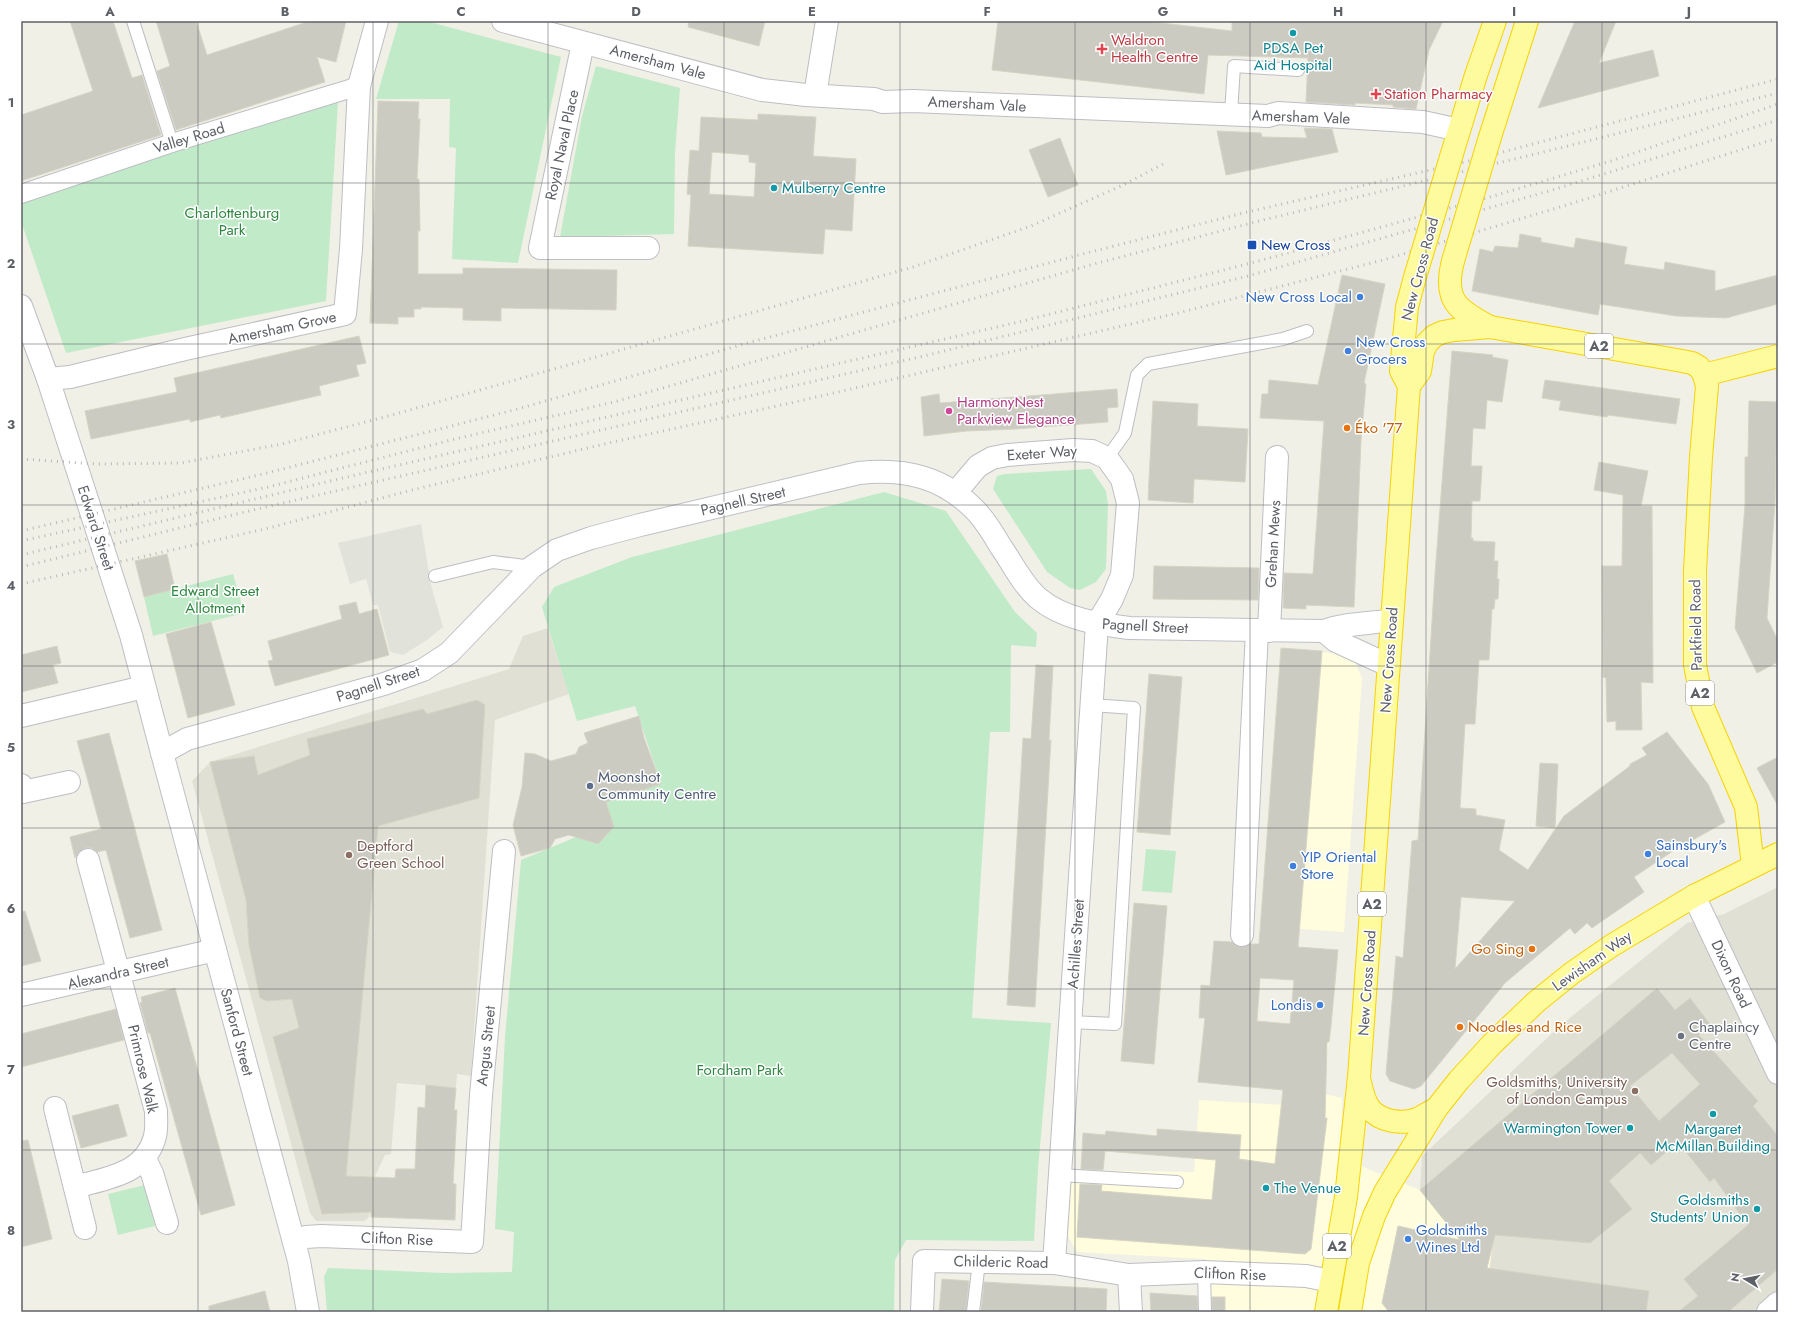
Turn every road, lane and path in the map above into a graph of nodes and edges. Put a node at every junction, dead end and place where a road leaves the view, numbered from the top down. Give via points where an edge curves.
1 (133, 21) edge
2 (377, 21) edge
3 (503, 21) edge
4 (827, 21) edge
5 (1495, 21) edge
6 (1527, 21) edge
7 (583, 42) junction
8 (1298, 70) dead end
9 (359, 86) junction
10 (815, 95) junction
11 (1231, 114) junction
12 (1457, 137) junction
13 (172, 143) junction
14 (21, 194) edge
15 (648, 248) dead end
16 (21, 306) edge
17 (1490, 327) junction
18 (1307, 331) dead end
19 (1778, 356) edge
20 (1704, 374) junction
21 (48, 379) junction
22 (1409, 386) junction
23 (1277, 457) dead end
24 (1107, 458) junction
25 (956, 492) junction
26 (532, 567) junction
27 (435, 576) dead end
28 (1392, 620) junction
29 (1097, 624) junction
30 (1324, 630) junction
31 (1263, 631) junction
32 (1388, 665) junction
33 (144, 687) junction
34 (1091, 705) junction
35 (21, 716) edge
36 (162, 753) junction
37 (69, 782) dead end
38 (21, 785) edge
39 (504, 851) dead end
40 (1778, 854) edge
41 (88, 860) dead end
42 (1753, 866) junction
43 (1694, 896) junction
44 (1242, 935) dead end
45 (215, 950) junction
46 (120, 973) junction
47 (21, 995) edge
48 (1070, 1022) junction
49 (1778, 1073) edge
50 (1359, 1076) junction
51 (55, 1108) dead end
52 (1436, 1109) junction
53 (144, 1159) junction
54 (1060, 1175) junction
55 (1177, 1182) dead end
56 (75, 1187) junction
57 (167, 1223) dead end
58 (85, 1228) dead end
59 (294, 1242) junction
60 (472, 1242) joint
61 (979, 1262) junction
62 (1054, 1263) junction
63 (1204, 1272) junction
64 (1129, 1275) junction
65 (1331, 1281) junction
66 (1778, 1303) edge
67 (308, 1312) edge
68 (922, 1312) edge
69 (973, 1312) edge
70 (1130, 1312) edge
71 (1205, 1312) edge
72 (1326, 1312) edge
73 (1350, 1312) edge
74 (1768, 1312) edge

1 - 13 lane
2 - 9 street, Amersham Grove
3 - 7 street, Amersham Vale
4 - 10 street
5 - 12 highway, New Cross Road / A2
6 - 17 highway, New Cross Road / A2, bridge via 1449,279 1453,299 1459,309
7 - 10 street, Amersham Vale via 762,90
7 - 15 street, Royal Naval Place via 540,248
8 - 11 lane via 1234,66
9 - 13 street, Valley Road
9 - 21 street, Amersham Grove via 351,249 345,314 185,349 70,378
10 - 11 street, Amersham Vale via 874,99 883,102 913,101
11 - 12 street, Amersham Vale via 1268,116 1278,113 1423,122
12 - 22 highway, New Cross Road / A2, bridge via 1406,314 1401,371
13 - 14 street, Valley Road
16 - 21 street, Edward Street
17 - 20 highway, A2 via 1692,363
17 - 22 highway, A2 via 1443,332 1434,336 1423,351 1420,371
18 - 24 lane via 1283,339 1148,364 1137,375 1125,433
19 - 20 highway
20 - 42 highway, Parkfield Road / A2 via 1707,397 1695,571 1695,665 1703,708 1746,807
21 - 33 street, Edward Street via 131,635
22 - 28 highway, New Cross Road / A2
23 - 31 street, Grehan Mews
24 - 25 street, Exeter Way via 1092,451 1073,450 992,458 978,466
24 - 29 street via 1122,479 1128,503 1122,575
25 - 26 street, Pagnell Street via 926,477 882,470 859,473 592,538 557,550
25 - 29 street, Pagnell Street via 978,512 1022,580 1039,598 1057,610
26 - 27 lane via 492,562
26 - 36 street, Pagnell Street via 449,653 423,670 384,684 187,739
28 - 30 street, Pagnell Street via 1337,626
28 - 32 highway, New Cross Road / A2
29 - 31 street, Pagnell Street via 1129,628
29 - 34 street, Achilles Street
30 - 31 street, Pagnell Street
30 - 32 street via 1336,641
31 - 44 street, Grehan Mews
32 - 50 highway, New Cross Road / A2
33 - 35 street
33 - 36 street, Edward Street
34 - 48 street, Achilles Street
34 - 48 lane via 1134,708 1115,1024
36 - 45 street, Sanford Street
37 - 38 street via 22,792
39 - 60 street, Angus Street via 481,1095
40 - 42 highway, Lewisham Way
41 - 46 street, Primrose Walk
42 - 43 highway, Lewisham Way / A2
43 - 49 street, Dixon Road
43 - 52 highway, Lewisham Way / A2 via 1572,972 1492,1044
45 - 46 street, Alexandra Street
45 - 59 street, Sanford Street
46 - 47 street, Alexandra Street
46 - 53 street, Primrose Walk via 156,1111 156,1136
48 - 54 street, Achilles Street
50 - 52 highway, Lewisham Way / A2 via 1362,1094 1369,1108 1390,1120 1402,1122 1416,1119
50 - 65 highway, New Cross Road / A2 via 1346,1197
51 - 56 street
52 - 73 highway, Lewisham Way / A2 via 1385,1192 1374,1216 1358,1263
53 - 56 street, Primrose Walk via 127,1172
53 - 57 street via 152,1173
54 - 55 lane
54 - 62 street, Achilles Street
56 - 58 street
59 - 60 street, Clifton Rise via 306,1237 321,1236
59 - 67 street, Sanford Street
61 - 62 street, Childeric Road
61 - 68 street, Childeric Road via 924,1261
61 - 69 lane
62 - 64 street, Childeric Road
63 - 64 street, Clifton Rise
63 - 65 street, Clifton Rise via 1306,1276
63 - 71 lane
64 - 70 street
65 - 72 highway, New Cross Road / A2
66 - 74 street

